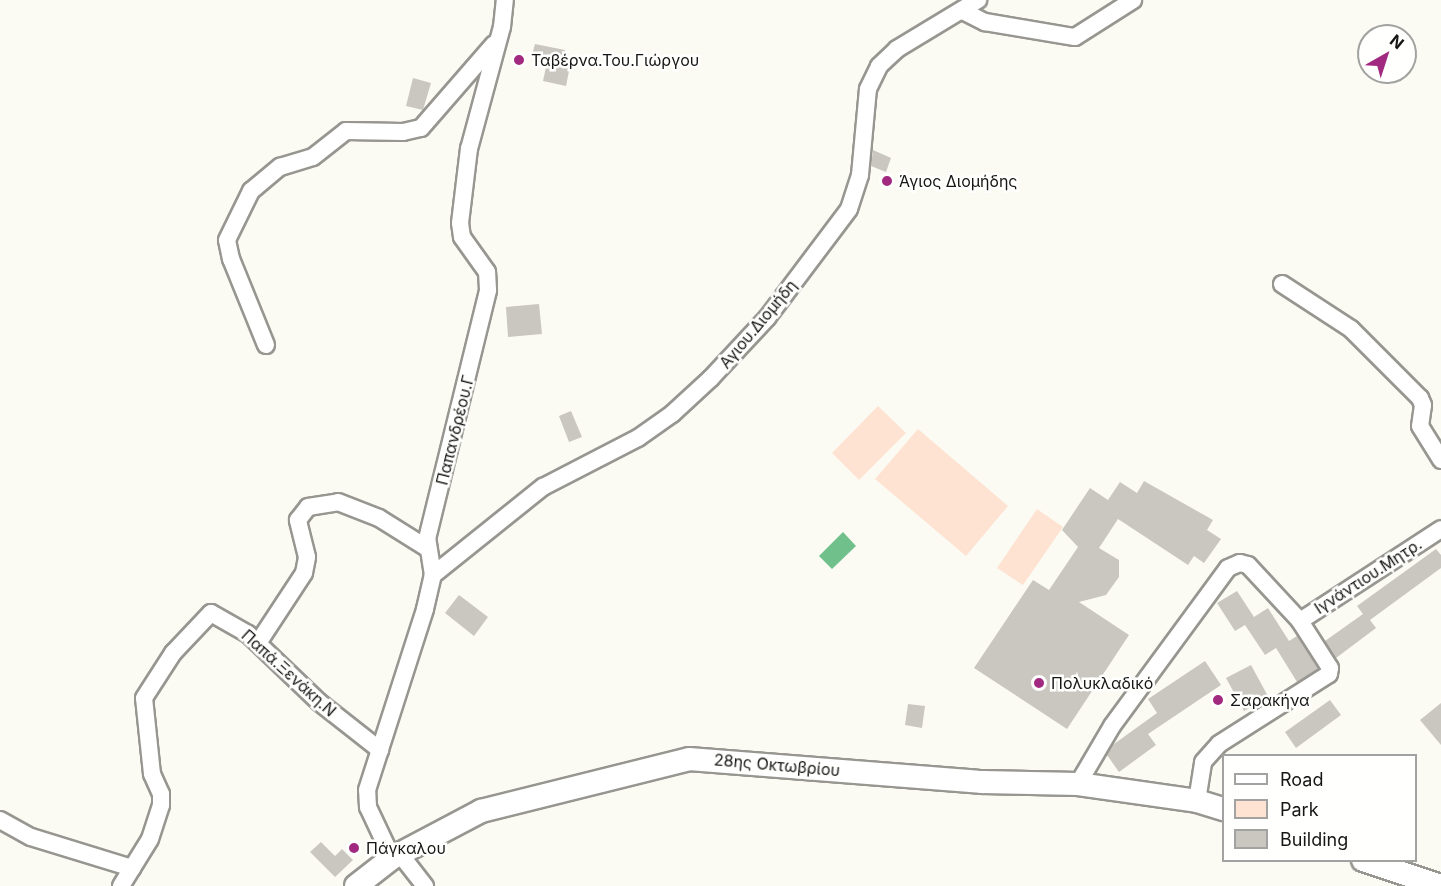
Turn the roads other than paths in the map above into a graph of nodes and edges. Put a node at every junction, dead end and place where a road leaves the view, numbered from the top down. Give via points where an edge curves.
1 (505, 0) edge
2 (978, 0) edge
3 (1133, 0) edge
4 (963, 11) junction
5 (497, 40) junction
6 (1282, 284) dead end
7 (267, 345) dead end
8 (1441, 460) edge
9 (1441, 529) edge
10 (427, 548) junction
11 (432, 575) junction
12 (1300, 621) junction
13 (258, 643) junction
14 (380, 750) junction
15 (1078, 784) junction
16 (1197, 801) junction
17 (1222, 808) edge
18 (0, 820) edge
19 (396, 856) junction
20 (1366, 862) edge
21 (132, 868) junction
22 (121, 886) edge
23 (356, 886) edge
24 (425, 886) edge
25 (1441, 886) edge

1 - 5 street, Παπανδρέου.Γ
2 - 4 street, Αγιου.Διομήδη
3 - 4 street via 1075,37 985,22
4 - 11 street, Αγιου.Διομήδη via 897,49 875,72 868,89 860,175 849,209 767,318 719,370 664,420 638,438 543,487
5 - 7 street via 421,128 403,132 346,131 314,157 280,167 251,191 227,240 231,259
5 - 10 street, Παπανδρέου.Γ via 469,149 460,223 462,237 487,272 488,290
6 - 8 street via 1351,328 1420,398 1420,426
9 - 12 street, Ιγνάντιου.Μητρ.
10 - 11 street, Παπανδρέου.Γ
10 - 13 street via 379,518 338,502 308,507 298,520 307,557 304,573
11 - 14 street, Παπανδρέου.Γ
12 - 15 street via 1254,569 1240,563 1228,568 1112,726
12 - 16 street, Ιγνάντιου.Μητρ. via 1330,668 1329,674 1219,744 1203,762
13 - 14 street, Παπά.Ξενάκη.Ν via 319,702
13 - 21 street, Παπά.Ξενάκη.Ν via 231,622 211,613 173,653 144,698 153,774 162,798 150,839
14 - 19 street, Παπανδρέου.Γ via 366,797
15 - 16 main road, 28ης Οκτωβρίου
15 - 19 main road, 28ης Οκτωβρίου via 983,782 689,759 481,811
16 - 17 main road, 28ης Οκτωβρίου
18 - 21 street via 31,837
19 - 23 main road, 28ης Οκτωβρίου
19 - 24 street, Παπανδρέου.Γ
20 - 25 main road
21 - 22 street

